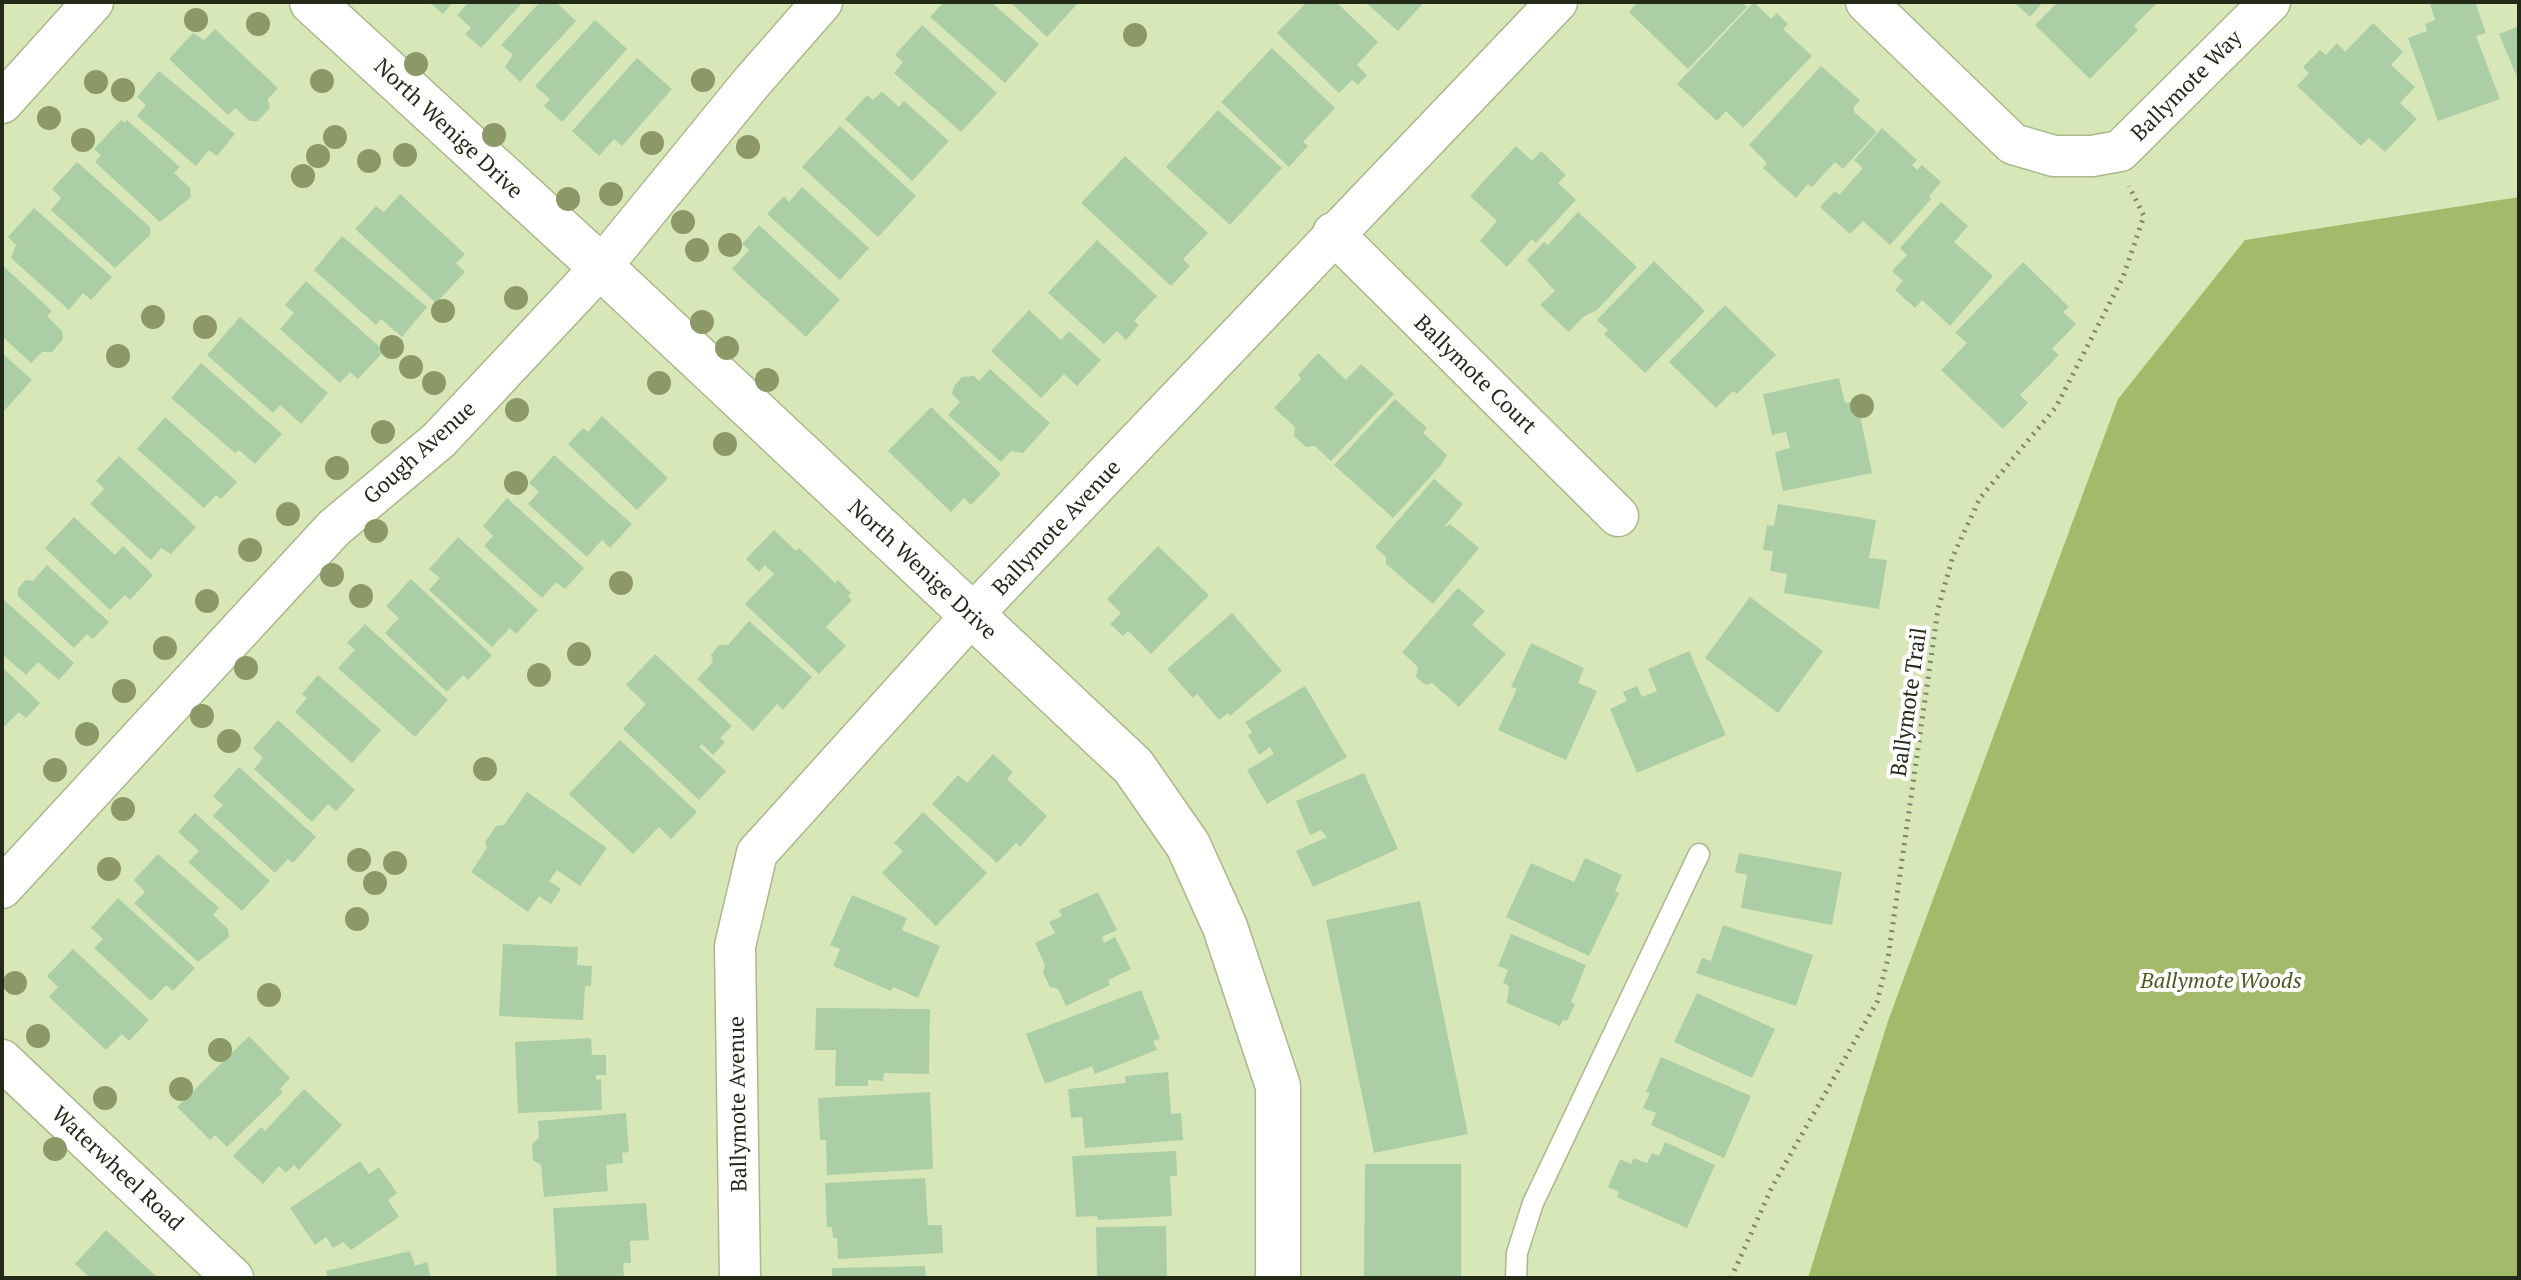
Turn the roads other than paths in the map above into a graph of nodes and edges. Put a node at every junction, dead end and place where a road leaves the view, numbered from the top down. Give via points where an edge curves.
1 (93, 2) edge
2 (312, 2) edge
3 (822, 2) edge
4 (1557, 2) edge
5 (1866, 2) edge
6 (2270, 2) edge
7 (2, 103) edge
8 (1333, 233) junction
9 (601, 267) junction
10 (1618, 516) dead end
11 (972, 615) junction
12 (1699, 854) dead end
13 (2, 888) edge
14 (2, 1060) edge
15 (233, 1278) edge
16 (740, 1278) edge
17 (1278, 1278) edge
18 (1516, 1278) edge

1 - 7 street
2 - 9 street, North Wenige Drive
3 - 9 street, Gough Avenue
4 - 8 street, Ballymote Avenue
5 - 6 street, Ballymote Way via 2013,144 2054,156 2120,151
8 - 10 street, Ballymote Court
8 - 11 street, Ballymote Avenue
9 - 11 street, North Wenige Drive
9 - 13 street, Gough Avenue via 439,440 334,528
11 - 16 street, Ballymote Avenue via 757,853 735,946
11 - 17 street, North Wenige Drive via 1133,766 1188,845 1225,927 1278,1086
12 - 18 lane via 1533,1203 1517,1253
14 - 15 street, Waterwheel Road

